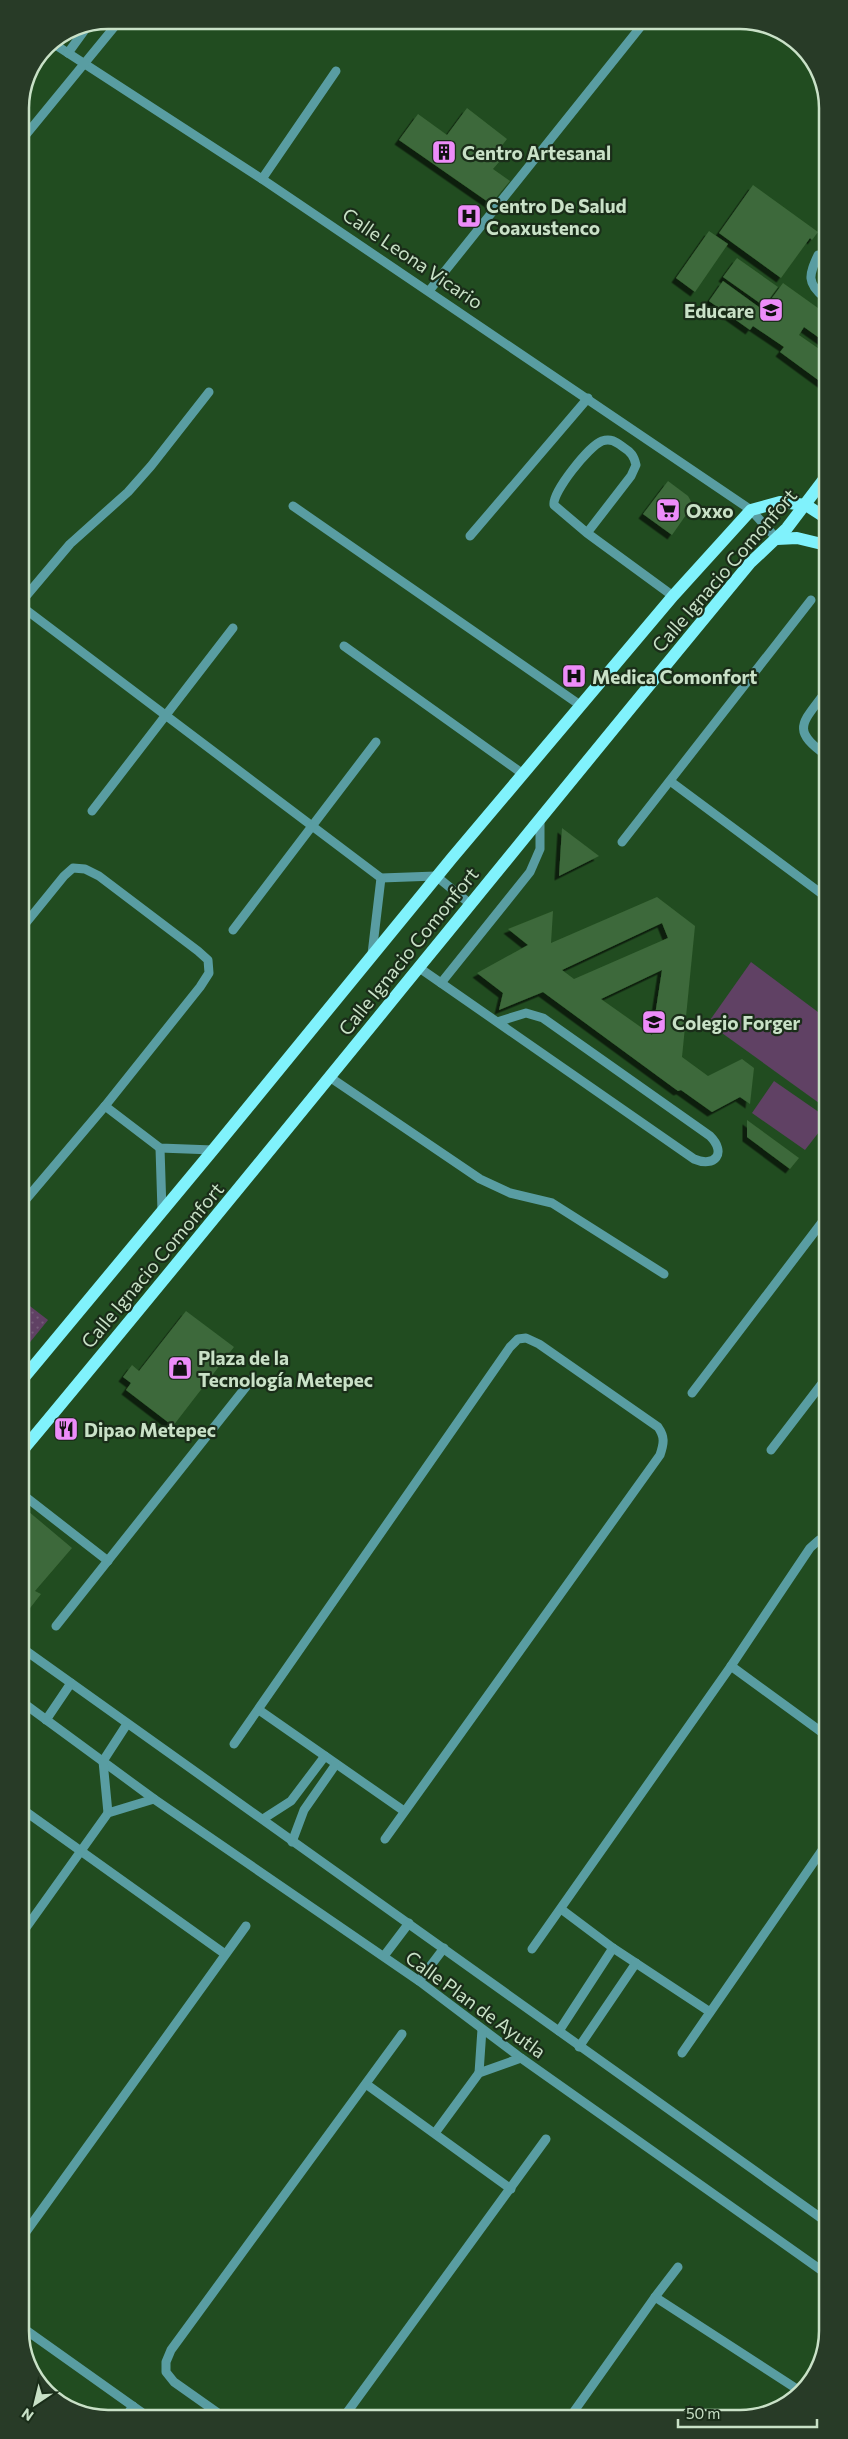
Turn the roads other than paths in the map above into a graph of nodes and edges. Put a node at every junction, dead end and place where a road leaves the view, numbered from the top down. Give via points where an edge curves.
1 (113, 29) edge
2 (639, 29) edge
3 (82, 34) edge
4 (58, 47) edge
5 (68, 53) junction
6 (86, 64) junction
7 (336, 71) dead end
8 (29, 131) edge
9 (262, 178) junction
10 (818, 255) dead end
11 (429, 291) junction
12 (819, 293) edge
13 (208, 392) dead end
14 (588, 398) junction
15 (819, 487) edge
16 (806, 505) junction
17 (294, 506) dead end
18 (751, 510) junction
19 (819, 513) edge
20 (587, 533) junction
21 (470, 536) dead end
22 (777, 540) junction
23 (819, 543) edge
24 (29, 593) edge
25 (673, 596) junction
26 (811, 600) dead end
27 (29, 612) edge
28 (233, 628) dead end
29 (344, 646) dead end
30 (819, 701) edge
31 (580, 705) junction
32 (166, 715) junction
33 (376, 742) dead end
34 (819, 751) edge
35 (523, 774) junction
36 (670, 781) junction
37 (92, 811) dead end
38 (540, 818) junction
39 (313, 826) junction
40 (622, 842) dead end
41 (436, 876) junction
42 (380, 878) junction
43 (819, 892) edge
44 (469, 903) junction
45 (29, 919) edge
46 (233, 930) dead end
47 (372, 955) junction
48 (418, 967) junction
49 (441, 983) junction
50 (498, 1022) junction
51 (331, 1078) junction
52 (105, 1106) junction
53 (160, 1148) junction
54 (213, 1150) junction
55 (29, 1196) edge
56 (162, 1211) junction
57 (819, 1226) edge
58 (664, 1274) dead end
59 (29, 1372) edge
60 (253, 1378) dead end
61 (819, 1387) edge
62 (692, 1393) dead end
63 (29, 1443) edge
64 (771, 1450) dead end
65 (29, 1499) edge
66 (819, 1540) edge
67 (108, 1561) junction
68 (56, 1626) dead end
69 (29, 1653) edge
70 (731, 1666) junction
71 (71, 1683) junction
72 (29, 1707) edge
73 (259, 1710) junction
74 (46, 1720) junction
75 (127, 1724) junction
76 (819, 1730) edge
77 (234, 1744) dead end
78 (325, 1756) junction
79 (103, 1761) junction
80 (336, 1764) junction
81 (154, 1799) junction
82 (291, 1801) junction
83 (304, 1810) junction
84 (404, 1811) junction
85 (108, 1813) junction
86 (29, 1814) edge
87 (263, 1819) junction
88 (385, 1839) dead end
89 (292, 1842) junction
90 (81, 1849) junction
91 (819, 1855) edge
92 (561, 1909) junction
93 (29, 1922) edge
94 (409, 1923) junction
95 (246, 1926) dead end
96 (444, 1948) junction
97 (613, 1948) junction
98 (532, 1949) dead end
99 (225, 1954) junction
100 (384, 1956) junction
101 (636, 1963) junction
102 (419, 1981) junction
103 (710, 2012) junction
104 (482, 2029) junction
105 (558, 2031) junction
106 (402, 2034) dead end
107 (579, 2046) junction
108 (682, 2053) dead end
109 (521, 2058) junction
110 (478, 2073) junction
111 (366, 2084) junction
112 (435, 2133) junction
113 (546, 2140) dead end
114 (511, 2189) junction
115 (819, 2217) edge
116 (29, 2228) edge
117 (678, 2267) dead end
118 (819, 2269) edge
119 (655, 2297) junction
120 (29, 2332) edge
121 (795, 2388) edge
122 (134, 2406) junction
123 (131, 2410) edge
124 (139, 2410) edge
125 (214, 2410) edge
126 (349, 2410) edge
127 (575, 2410) edge

1 - 6 street
2 - 11 street
3 - 5 street
4 - 5 street, Calle Leona Vicario
5 - 6 street, Calle Leona Vicario
6 - 8 street
6 - 9 street, Calle Leona Vicario
7 - 9 street
9 - 11 street, Calle Leona Vicario
10 - 12 street via 810,272
11 - 14 street, Calle Leona Vicario
13 - 24 street via 128,492 70,544
14 - 18 street, Calle Leona Vicario
14 - 21 street
15 - 16 main road, Calle Ignacio Comonfort
16 - 18 main road via 780,502
16 - 19 main road
16 - 22 main road, Calle Ignacio Comonfort
17 - 31 street
18 - 22 street, Calle Leona Vicario
18 - 25 main road, Calle Ignacio Comonfort
20 - 20 street via 636,465 631,452 614,441 604,440 590,449 553,499 557,509
20 - 25 street
22 - 23 main road via 797,538
22 - 38 main road, Calle Ignacio Comonfort via 750,563
25 - 31 main road, Calle Ignacio Comonfort
26 - 36 street
27 - 32 street
28 - 32 street
29 - 35 street
30 - 34 street via 804,725 803,735
31 - 35 main road, Calle Ignacio Comonfort
32 - 37 street
32 - 39 street
33 - 39 street
35 - 41 main road, Calle Ignacio Comonfort
36 - 40 street
36 - 43 street
38 - 44 main road, Calle Ignacio Comonfort
38 - 49 street via 540,849 534,867
39 - 42 street
39 - 46 street
41 - 42 street
41 - 44 street
41 - 47 main road, Calle Ignacio Comonfort
42 - 47 street
44 - 48 main road, Calle Ignacio Comonfort
45 - 52 street via 64,876 73,868 85,869 100,876 208,960 209,972 200,987
47 - 54 main road, Calle Ignacio Comonfort
48 - 49 street
48 - 51 main road, Calle Ignacio Comonfort
49 - 50 street
50 - 50 street via 694,1158 703,1162 715,1159 718,1148 710,1136 543,1018 526,1013
51 - 58 street via 487,1183 510,1194 552,1203
51 - 63 main road, Calle Ignacio Comonfort
52 - 53 street
52 - 55 street
53 - 54 street
53 - 56 street
54 - 56 main road, Calle Ignacio Comonfort
56 - 59 main road, Calle Ignacio Comonfort
57 - 62 street
60 - 67 street
61 - 64 street
65 - 67 street
66 - 70 street via 810,1548
67 - 68 street
69 - 71 street, Calle Plan de Ayutla
70 - 76 street
70 - 92 street
71 - 74 street
71 - 75 street, Calle Plan de Ayutla
72 - 74 street, Calle Plan de Ayutla
73 - 77 street
73 - 78 street
73 - 84 street via 518,1338 538,1344 658,1427 664,1436 660,1455
74 - 79 street, Calle Plan de Ayutla
75 - 79 street
75 - 87 street, Calle Plan de Ayutla
78 - 80 street
78 - 82 street
79 - 81 street, Calle Plan de Ayutla
79 - 85 street
80 - 83 street
80 - 84 street
81 - 85 street
81 - 100 street, Calle Plan de Ayutla
82 - 83 street
82 - 87 street
83 - 89 street
84 - 88 street
85 - 90 street
86 - 90 street
87 - 89 street, Calle Plan de Ayutla
89 - 94 street, Calle Plan de Ayutla
90 - 93 street
90 - 99 street
91 - 103 street
92 - 97 street
92 - 98 street
94 - 96 street, Calle Plan de Ayutla
94 - 100 street, Calle Plan de Ayutla
95 - 99 street
96 - 102 street, Calle Plan de Ayutla
96 - 105 street, Calle Plan de Ayutla
97 - 101 street
97 - 105 street
99 - 116 street
100 - 102 street, Calle Plan de Ayutla
101 - 103 street
101 - 107 street
102 - 104 street, Calle Plan de Ayutla
103 - 108 street
104 - 109 street, Calle Plan de Ayutla
104 - 110 street
105 - 107 street, Calle Plan de Ayutla
106 - 111 street
107 - 115 street, Calle Plan de Ayutla
109 - 110 street
109 - 118 street, Calle Plan de Ayutla
110 - 112 street
111 - 112 street
111 - 125 street via 171,2350 166,2372 174,2382
112 - 114 street
113 - 114 street
114 - 126 street
117 - 119 street
119 - 121 street
119 - 127 street
120 - 122 street
122 - 123 street
122 - 124 street

